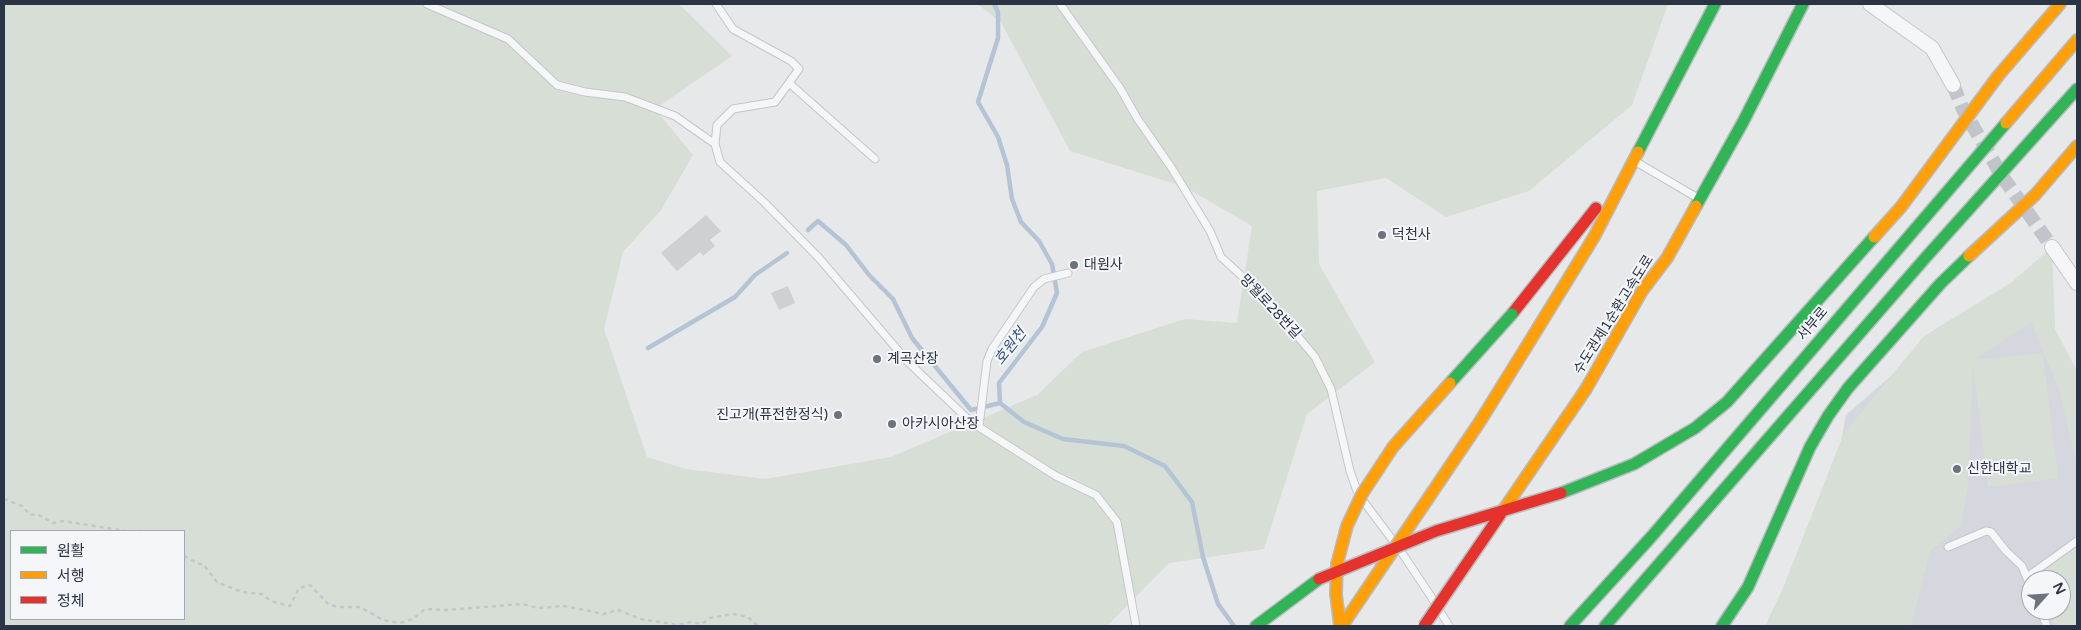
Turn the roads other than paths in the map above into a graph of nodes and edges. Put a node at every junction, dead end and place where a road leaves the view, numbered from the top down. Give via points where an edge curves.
1 (427, 4) edge
2 (716, 4) edge
3 (1060, 4) edge
4 (1715, 4) edge
5 (1803, 4) edge
6 (1870, 4) edge
7 (2060, 4) edge
8 (2077, 40) edge
9 (789, 83) junction
10 (1953, 85) tunnel mouth
11 (2077, 89) edge
12 (715, 144) junction
13 (2077, 146) edge
14 (875, 159) dead end
15 (1633, 161) junction
16 (1698, 199) junction
17 (2052, 247) tunnel mouth
18 (1068, 273) dead end
19 (2077, 283) edge
20 (979, 426) junction
21 (1794, 486) junction
22 (2077, 540) edge
23 (1948, 547) dead end
24 (2024, 570) edge
25 (2034, 570) edge
26 (1765, 580) dead end
27 (1258, 624) edge
28 (1136, 626) edge
29 (1341, 626) edge
30 (1424, 626) edge
31 (1449, 626) edge
32 (1570, 626) edge
33 (1605, 626) edge
34 (1722, 626) edge

1 - 12 lane via 508,39 558,85 625,97 675,116
2 - 9 lane via 733,29 791,61 799,69
3 - 31 lane, 망월로28번길 via 1171,167 1210,231 1221,257 1265,297 1315,357 1330,389 1350,472 1359,495 1415,569
4 - 15 highway
5 - 16 highway, 수도권제1순환고속도로 via 1743,122
6 - 10 street via 1932,48
7 - 27 highway, bridge via 1998,76 1900,207 1728,402 1687,433 1634,464 1561,493 1436,531 1319,579
8 - 32 highway, 서부로 via 1652,536
9 - 12 lane via 775,102 733,109 717,125
9 - 14 lane
11 - 33 highway
12 - 20 lane via 720,162 819,258 908,362
13 - 21 highway via 2035,195 1941,283 1848,388 1810,447
15 - 16 lane
15 - 29 highway, bridge via 1572,276 1547,310 1479,423
15 - 29 highway, bridge via 1512,314 1393,447 1362,494 1347,526 1338,564 1336,594
16 - 30 highway, 수도권제1순환고속도로, bridge via 1667,258 1642,291 1586,389
17 - 19 street
18 - 20 lane via 1034,286 992,348 987,361
20 - 28 lane via 1056,476 1096,495 1117,522
21 - 26 highway
21 - 34 highway via 1748,587
22 - 25 lane
23 - 24 lane via 1986,531 1991,532

